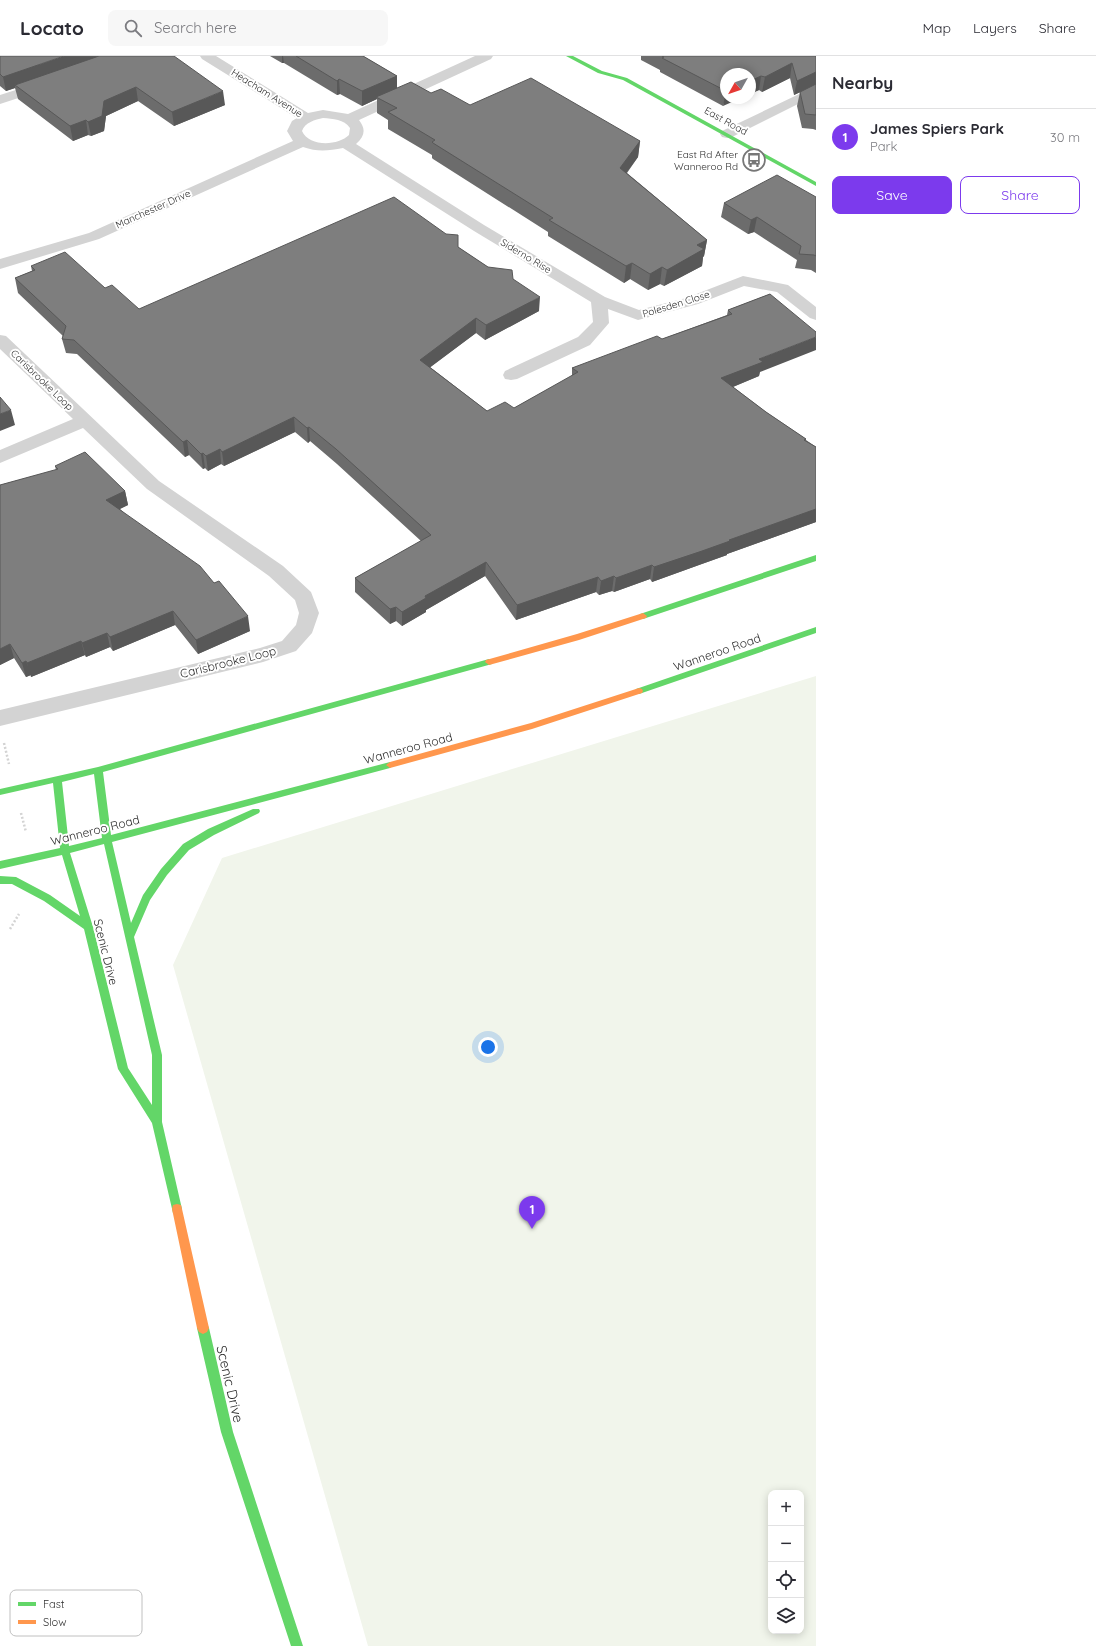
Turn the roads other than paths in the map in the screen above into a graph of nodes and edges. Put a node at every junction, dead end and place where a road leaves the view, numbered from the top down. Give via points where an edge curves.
1 (207, 56) edge
2 (486, 56) edge
3 (569, 56) edge
4 (616, 67) dead end
5 (625, 79) junction
6 (53, 82) edge
7 (816, 90) edge
8 (0, 100) edge
9 (306, 118) junction
10 (349, 119) junction
11 (727, 134) junction
12 (302, 142) junction
13 (346, 144) junction
14 (816, 184) edge
15 (0, 264) edge
16 (598, 300) junction
17 (816, 316) edge
18 (0, 340) edge
19 (511, 375) dead end
20 (84, 421) junction
21 (0, 457) edge
22 (816, 558) edge
23 (816, 630) edge
24 (0, 718) edge
25 (98, 770) junction
26 (57, 779) junction
27 (312, 786) junction
28 (0, 792) edge
29 (107, 839) junction
30 (64, 851) junction
31 (0, 865) edge
32 (0, 880) edge
33 (88, 927) junction
34 (130, 937) junction
35 (157, 1122) junction
36 (297, 1646) edge

1 - 9 street, Heacham Avenue
2 - 10 street
3 - 5 main road, East Road via 600,72
4 - 5 main road, East Road
5 - 11 main road, East Road
6 - 8 street
7 - 11 street
9 - 10 street via 328,114
9 - 12 street via 295,127 294,132 296,138
10 - 13 street via 355,124 357,134
11 - 14 main road, East Road
12 - 13 street via 309,146 323,147
12 - 15 street, Manchester Drive via 94,236
13 - 16 street, Siderno Rise
16 - 17 street, Polesden Close via 638,315 692,301 743,281 782,288
16 - 19 street via 601,323 584,341
18 - 20 street, Carisbrooke Loop
20 - 21 street, Carisbrooke Loop
20 - 24 street, Carisbrooke Loop via 153,485 276,571 304,597 309,612 305,628 289,646 263,655
22 - 25 main road via 579,637
23 - 27 main road, Wanneroo Road via 532,726
25 - 26 main road
25 - 29 main road, Scenic Drive
26 - 28 main road
26 - 30 main road, Scenic Drive
27 - 29 main road, Wanneroo Road
27 - 34 main road via 211,832 186,847 146,898
29 - 30 main road, Wanneroo Road
29 - 34 main road, Scenic Drive
30 - 31 main road, Wanneroo Road
30 - 33 main road, Scenic Drive
32 - 33 main road via 13,880 33,890
33 - 35 main road, Scenic Drive via 123,1069
34 - 35 main road, Scenic Drive via 157,1055
35 - 36 main road, Scenic Drive via 227,1432

